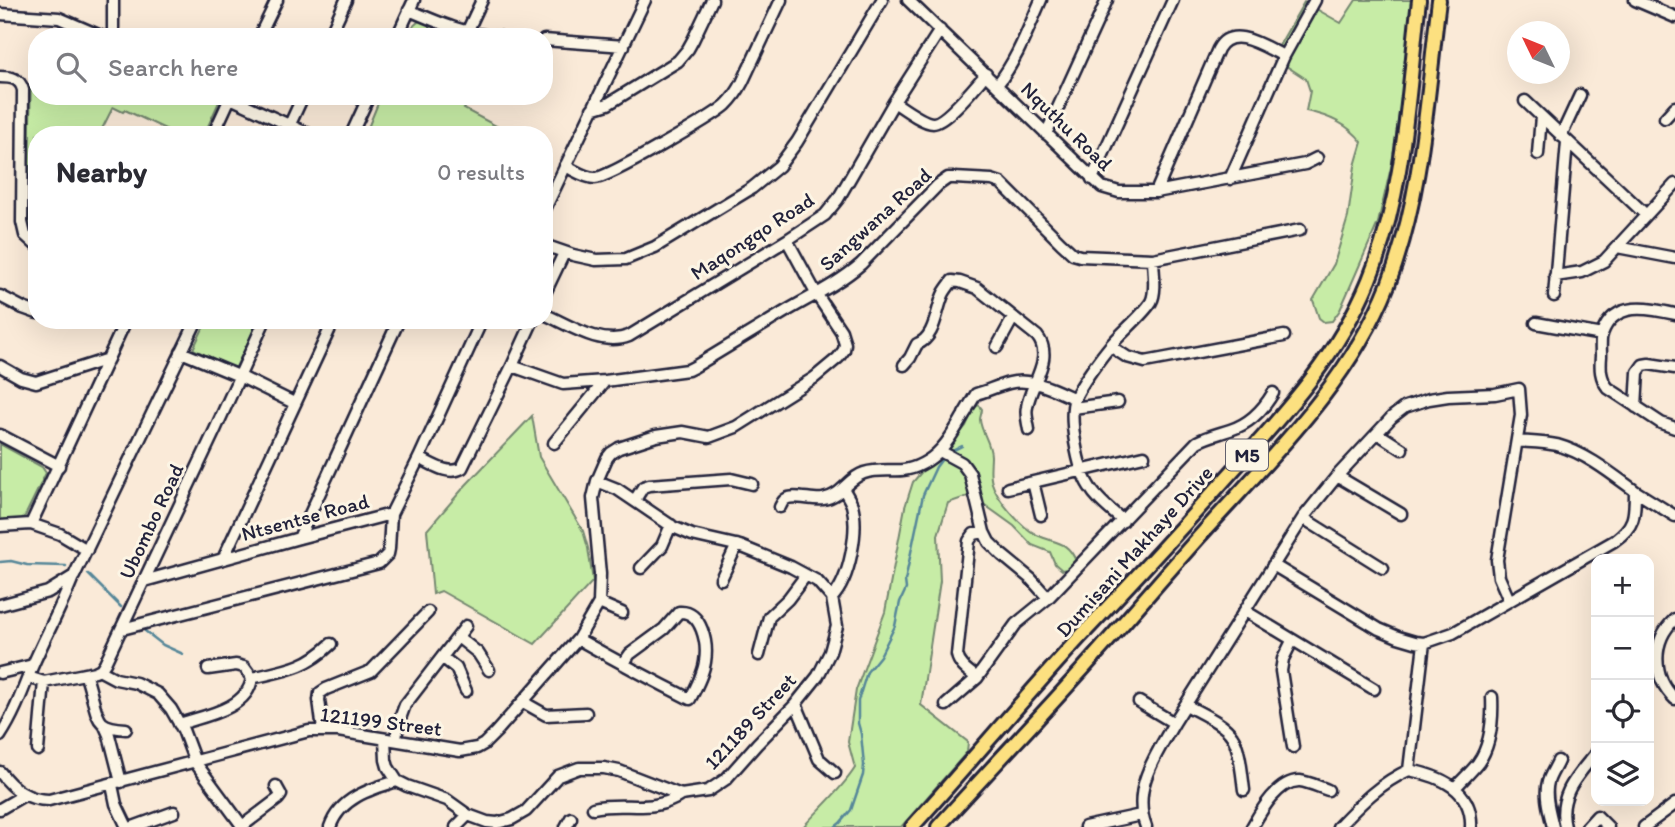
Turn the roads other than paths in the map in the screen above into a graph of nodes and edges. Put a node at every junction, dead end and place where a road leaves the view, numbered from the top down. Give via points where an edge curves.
1 (113, 0) edge
2 (277, 0) edge
3 (346, 0) edge
4 (482, 0) edge
5 (645, 0) edge
6 (712, 0) edge
7 (780, 0) edge
8 (882, 0) edge
9 (908, 0) edge
10 (1041, 0) edge
11 (1107, 0) edge
12 (1173, 0) edge
13 (1315, 0) edge
14 (1419, 0) edge
15 (1438, 0) edge
16 (1635, 0) edge
17 (411, 5) edge
18 (0, 14) edge
19 (1675, 17) edge
20 (82, 28) edge
21 (113, 28) edge
22 (263, 28) edge
23 (334, 28) edge
24 (401, 28) edge
25 (453, 28) edge
26 (469, 28) edge
27 (940, 30) junction
28 (553, 41) edge
29 (624, 46) junction
30 (1284, 56) junction
31 (985, 74) junction
32 (0, 77) edge
33 (997, 85) junction
34 (1580, 95) dead end
35 (1525, 101) dead end
36 (894, 102) junction
37 (226, 105) edge
38 (247, 105) edge
39 (299, 105) edge
40 (365, 105) edge
41 (1675, 107) edge
42 (592, 109) junction
43 (1541, 116) junction
44 (1665, 118) dead end
45 (290, 124) junction
46 (217, 126) edge
47 (294, 126) edge
48 (355, 126) edge
49 (1046, 134) junction
50 (1564, 139) junction
51 (1538, 154) dead end
52 (1317, 158) dead end
53 (565, 166) junction
54 (1093, 179) junction
55 (1230, 179) junction
56 (1675, 184) edge
57 (553, 192) edge
58 (1156, 192) junction
59 (1646, 215) junction
60 (1300, 230) dead end
61 (28, 238) edge
62 (787, 240) junction
63 (1617, 247) junction
64 (553, 249) edge
65 (564, 253) junction
66 (1675, 258) edge
67 (1153, 259) junction
68 (553, 276) edge
69 (1555, 276) junction
70 (817, 295) junction
71 (0, 296) edge
72 (1554, 296) dead end
73 (28, 309) edge
74 (1675, 314) edge
75 (553, 318) edge
76 (1013, 318) junction
77 (1535, 323) dead end
78 (122, 329) edge
79 (192, 329) edge
80 (261, 329) edge
81 (330, 329) edge
82 (396, 329) edge
83 (478, 329) edge
84 (529, 329) edge
85 (1602, 335) junction
86 (1284, 336) dead end
87 (1110, 346) junction
88 (997, 347) dead end
89 (181, 352) junction
90 (108, 359) junction
91 (904, 365) dead end
92 (0, 366) edge
93 (512, 366) junction
94 (1675, 368) edge
95 (239, 376) junction
96 (605, 381) junction
97 (1035, 383) junction
98 (1273, 393) dead end
99 (1118, 402) dead end
100 (294, 403) junction
101 (1074, 404) junction
102 (1636, 407) junction
103 (967, 410) dead end
104 (961, 420) junction
105 (1675, 428) edge
106 (1029, 430) dead end
107 (1377, 433) junction
108 (0, 435) edge
109 (1517, 441) junction
110 (554, 443) dead end
111 (1402, 449) dead end
112 (940, 451) junction
113 (1144, 456) dead end
114 (419, 458) junction
115 (59, 466) junction
116 (1082, 470) junction
117 (1337, 476) junction
118 (597, 481) junction
119 (1032, 482) junction
120 (752, 484) dead end
121 (1008, 488) dead end
122 (844, 490) junction
123 (1635, 491) junction
124 (635, 499) junction
125 (780, 508) dead end
126 (391, 514) junction
127 (1041, 514) dead end
128 (1401, 514) dead end
129 (1675, 516) edge
130 (1303, 518) junction
131 (1122, 521) junction
132 (31, 524) junction
133 (671, 525) junction
134 (0, 526) edge
135 (984, 532) junction
136 (299, 538) junction
137 (737, 545) junction
138 (87, 550) junction
139 (223, 559) junction
140 (1273, 565) junction
141 (641, 568) dead end
142 (1383, 568) dead end
143 (806, 575) junction
144 (74, 576) junction
145 (721, 579) dead end
146 (144, 581) junction
147 (52, 590) junction
148 (832, 597) junction
149 (1048, 598) junction
150 (64, 600) junction
151 (1509, 600) junction
152 (599, 603) junction
153 (0, 605) edge
154 (1245, 611) junction
155 (428, 612) dead end
156 (622, 613) dead end
157 (1675, 619) edge
158 (466, 626) dead end
159 (122, 629) junction
160 (458, 637) junction
161 (578, 639) junction
162 (1292, 641) junction
163 (1424, 643) junction
164 (331, 644) dead end
165 (759, 655) dead end
166 (442, 657) junction
167 (623, 664) junction
168 (33, 665) junction
169 (208, 668) dead end
170 (99, 670) junction
171 (489, 670) dead end
172 (0, 673) edge
173 (85, 674) junction
174 (29, 677) junction
175 (252, 678) junction
176 (977, 678) junction
177 (44, 682) junction
178 (1374, 689) dead end
179 (466, 691) dead end
180 (1492, 697) dead end
181 (1675, 699) edge
182 (523, 702) junction
183 (1139, 702) dead end
184 (796, 704) junction
185 (946, 705) dead end
186 (1186, 705) junction
187 (586, 713) dead end
188 (1174, 723) junction
189 (104, 724) junction
190 (179, 724) junction
191 (126, 729) dead end
192 (323, 730) junction
193 (0, 736) edge
194 (385, 739) junction
195 (396, 740) junction
196 (1293, 747) dead end
197 (38, 750) dead end
198 (1591, 759) edge
199 (1558, 761) dead end
200 (195, 762) junction
201 (1409, 770) junction
202 (0, 772) edge
203 (835, 773) dead end
204 (397, 781) junction
205 (116, 783) junction
206 (276, 786) dead end
207 (1455, 788) junction
208 (1244, 790) dead end
209 (1328, 790) dead end
210 (24, 795) junction
211 (681, 795) junction
212 (1675, 804) edge
213 (593, 808) dead end
214 (0, 809) edge
215 (174, 813) dead end
216 (468, 815) junction
217 (1141, 815) junction
218 (497, 825) edge
219 (127, 827) edge
220 (133, 827) edge
221 (242, 827) edge
222 (330, 827) edge
223 (456, 827) edge
224 (912, 827) edge
225 (938, 827) edge
226 (1085, 827) edge
227 (1146, 827) edge
228 (1252, 827) edge
229 (1338, 827) edge
230 (1471, 827) edge
231 (1553, 827) edge
232 (1565, 827) edge
233 (1587, 827) edge
234 (1608, 827) edge
235 (1644, 827) edge

1 - 21 street
2 - 22 street
3 - 23 street
4 - 26 street
5 - 29 street
6 - 42 street via 678,61
7 - 53 street via 742,83 725,106 607,175 590,177
8 - 65 street via 797,142 769,176 640,254 596,260
9 - 27 street, Nquthu Road
10 - 33 street
11 - 49 street
12 - 54 street
13 - 30 street
14 - 224 main road, Dumisani Makhaye Drive / M5 via 1393,202 1369,279 1339,340 1296,401
15 - 225 main road, Dumisani Makhaye Drive / M5 via 1412,208 1387,288 1356,349 1299,426
16 - 19 street
17 - 24 street
17 - 25 street
18 - 20 street via 59,18
27 - 31 street, Nquthu Road
27 - 36 street, Maqongqo Road
28 - 29 street
29 - 42 street
30 - 55 street
30 - 58 street via 1242,38 1224,41
31 - 33 street, Nquthu Road
31 - 36 street via 936,123
32 - 61 street via 16,79 23,90 22,222
33 - 49 street, Nquthu Road
34 - 50 street
35 - 43 street
36 - 62 street, Maqongqo Road via 831,208
37 - 46 street
38 - 45 street
39 - 45 street
40 - 48 street
41 - 44 street
42 - 53 street
43 - 50 street
43 - 51 street
45 - 47 street
49 - 54 street, Nquthu Road
50 - 59 street
50 - 69 street
52 - 55 street, Nquthu Road
53 - 57 street
54 - 58 street, Nquthu Road via 1119,192
55 - 58 street, Nquthu Road
56 - 59 street
59 - 63 street
60 - 67 street, Sangwana Road
62 - 70 street
62 - 75 street, Maqongqo Road via 620,340 597,337
63 - 66 street
63 - 69 street via 1593,267
64 - 65 street
65 - 68 street
67 - 70 street, Sangwana Road via 1077,255 1001,183 948,178 861,264
67 - 87 street via 1153,299
69 - 72 street
70 - 96 street, Sangwana Road via 691,369
70 - 118 street via 844,338 838,358 814,378 723,433 709,437 670,433 620,448 607,458
71 - 73 street
74 - 85 street via 1644,307 1628,310 1611,320
76 - 88 street
76 - 91 street via 977,288 955,281 943,296 932,329
76 - 97 street via 1042,343
77 - 85 street
78 - 90 street
79 - 89 street
80 - 95 street, Ubombo Road
81 - 100 street
82 - 136 street
83 - 114 street, Ntsentse Road
84 - 93 street
85 - 102 street via 1603,381
86 - 87 street via 1145,362
87 - 101 street
89 - 95 street
89 - 138 street
90 - 92 street via 36,382
90 - 115 street
93 - 96 street, Sangwana Road via 563,384
93 - 114 street via 460,470 449,471
94 - 102 street via 1643,365
95 - 100 street
95 - 146 street, Ubombo Road
96 - 110 street
97 - 101 street via 1058,391
97 - 104 street via 1010,382 976,394
97 - 106 street via 1026,410
98 - 131 street via 1245,424 1197,442
99 - 101 street
100 - 139 street
101 - 116 street
102 - 105 street
103 - 104 street
104 - 112 street
107 - 109 street via 1392,416 1417,402 1518,389
107 - 111 street
107 - 117 street
108 - 115 street
109 - 123 street via 1571,451
109 - 151 street via 1497,560
112 - 122 street via 907,470 859,475
112 - 135 street via 970,474
113 - 116 street
114 - 126 street, Ntsentse Road
115 - 132 street
116 - 119 street
116 - 131 street via 1095,495
117 - 128 street
117 - 130 street
118 - 124 street
118 - 152 street via 593,498
119 - 121 street
119 - 127 street
120 - 124 street via 731,480 649,485
122 - 125 street via 822,500 789,497
122 - 148 street via 852,508 852,549 845,579
123 - 129 street
123 - 151 street via 1632,523 1621,536
124 - 133 street
126 - 136 street, Ntsentse Road
126 - 159 street via 388,554 379,563
130 - 140 street
130 - 142 street
131 - 149 street
132 - 134 street
132 - 138 street
133 - 137 street
133 - 141 street via 660,550
135 - 149 street via 994,548
135 - 176 street via 969,541 957,654
136 - 139 street, Ntsentse Road
137 - 143 street
137 - 145 street
138 - 144 street
139 - 146 street, Ntsentse Road
140 - 154 street
140 - 163 street via 1378,629
143 - 148 street
143 - 165 street via 769,617
144 - 147 street
144 - 150 street
146 - 159 street, Ubombo Road
147 - 150 street
147 - 153 street
148 - 184 street, 121189 Street via 837,626 830,652
149 - 176 street via 1010,631
150 - 168 street
151 - 163 street via 1453,633
152 - 156 street
152 - 161 street, 121199 Street
154 - 162 street
154 - 186 street
155 - 192 street via 371,671 320,692
157 - 181 street via 1662,636 1657,657 1666,690
158 - 160 street
159 - 170 street, Ubombo Road
160 - 166 street
160 - 171 street via 478,653
161 - 167 street
161 - 182 street, 121199 Street
162 - 178 street
162 - 196 street via 1281,671
163 - 201 street
164 - 175 street via 301,666
166 - 179 street via 456,668
166 - 195 street via 405,705
167 - 167 street via 677,613 692,615 702,630 706,648 703,670 690,699
168 - 172 street
168 - 174 street
169 - 175 street via 241,666
170 - 173 street
170 - 190 street via 158,694
173 - 177 street
173 - 189 street via 96,715
174 - 177 street
174 - 193 street
175 - 190 street via 249,690 227,707
176 - 185 street
177 - 197 street
180 - 207 street via 1483,754
182 - 187 street via 546,715
182 - 195 street, 121199 Street via 484,744 468,750
183 - 188 street
184 - 203 street via 819,759
184 - 211 street, 121189 Street via 718,786
186 - 188 street
186 - 208 street via 1233,736
188 - 217 street via 1148,770
189 - 191 street
189 - 205 street
190 - 200 street
192 - 194 street, 121199 Street
192 - 200 street, 121199 Street
194 - 195 street, 121199 Street
194 - 204 street via 386,760
198 - 232 street via 1566,794
199 - 231 street via 1547,786
200 - 205 street, 121199 Street
200 - 221 street
201 - 207 street via 1434,776
201 - 229 street via 1381,785
202 - 210 street
204 - 216 street via 447,800
204 - 222 street via 348,801
205 - 210 street, 121199 Street via 49,800
205 - 219 street via 119,812
206 - 221 street via 281,795 278,799
207 - 230 street via 1468,805
209 - 228 street via 1301,781 1289,783 1273,795
210 - 214 street
211 - 213 street, 121189 Street via 663,805
211 - 218 street via 619,771 579,768 558,776 527,811
212 - 235 street
215 - 220 street
216 - 218 street
216 - 223 street
217 - 226 street
217 - 227 street
233 - 234 street via 1597,816

